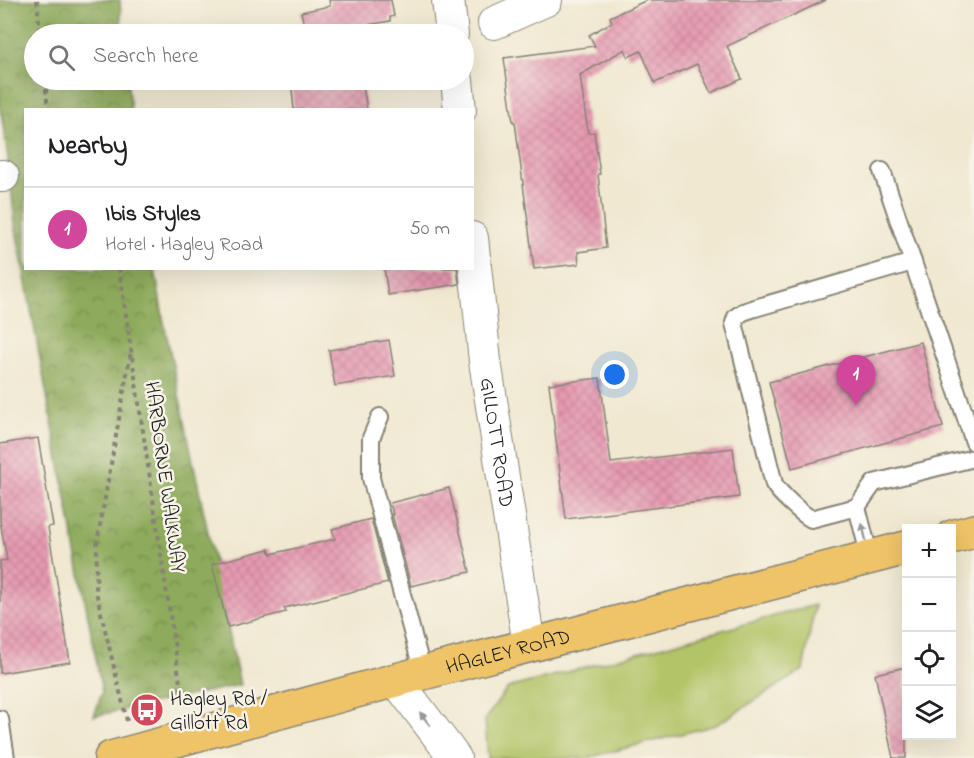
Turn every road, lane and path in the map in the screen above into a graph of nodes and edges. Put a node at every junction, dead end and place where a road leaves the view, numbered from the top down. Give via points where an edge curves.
1 (37, 0) edge
2 (448, 0) edge
3 (546, 0) edge
4 (494, 23) dead end
5 (39, 24) edge
6 (451, 24) edge
7 (46, 90) edge
8 (458, 90) edge
9 (48, 108) edge
10 (460, 108) edge
11 (882, 171) dead end
12 (474, 257) edge
13 (913, 262) junction
14 (119, 270) edge
15 (132, 347) junction
16 (380, 417) dead end
17 (974, 442) edge
18 (974, 458) edge
19 (857, 507) junction
20 (974, 531) edge
21 (956, 536) edge
22 (902, 550) edge
23 (870, 558) junction
24 (529, 645) junction
25 (409, 676) junction
26 (181, 690) dead end
27 (0, 719) edge
28 (123, 755) edge
29 (6, 758) edge
30 (455, 758) edge

1 - 5 path
2 - 6 street
3 - 4 street
7 - 9 path
8 - 10 street
11 - 13 lane
12 - 24 street, GILLOTT ROAD via 485,361
13 - 17 lane
13 - 19 lane via 743,312 734,323 778,491 811,519
14 - 15 path, HARBORNE WALKWAY
15 - 26 path, HARBORNE WALKWAY
15 - 28 path via 97,543 96,592
16 - 25 lane via 371,438 371,478
18 - 19 lane via 874,483
23 -> 19 lane
20 - 21 highway
22 - 23 highway, HAGLEY ROAD
23 - 24 highway, HAGLEY ROAD
24 - 25 highway, HAGLEY ROAD
25 - 28 highway, HAGLEY ROAD
30 -> 25 street
27 - 29 lane

